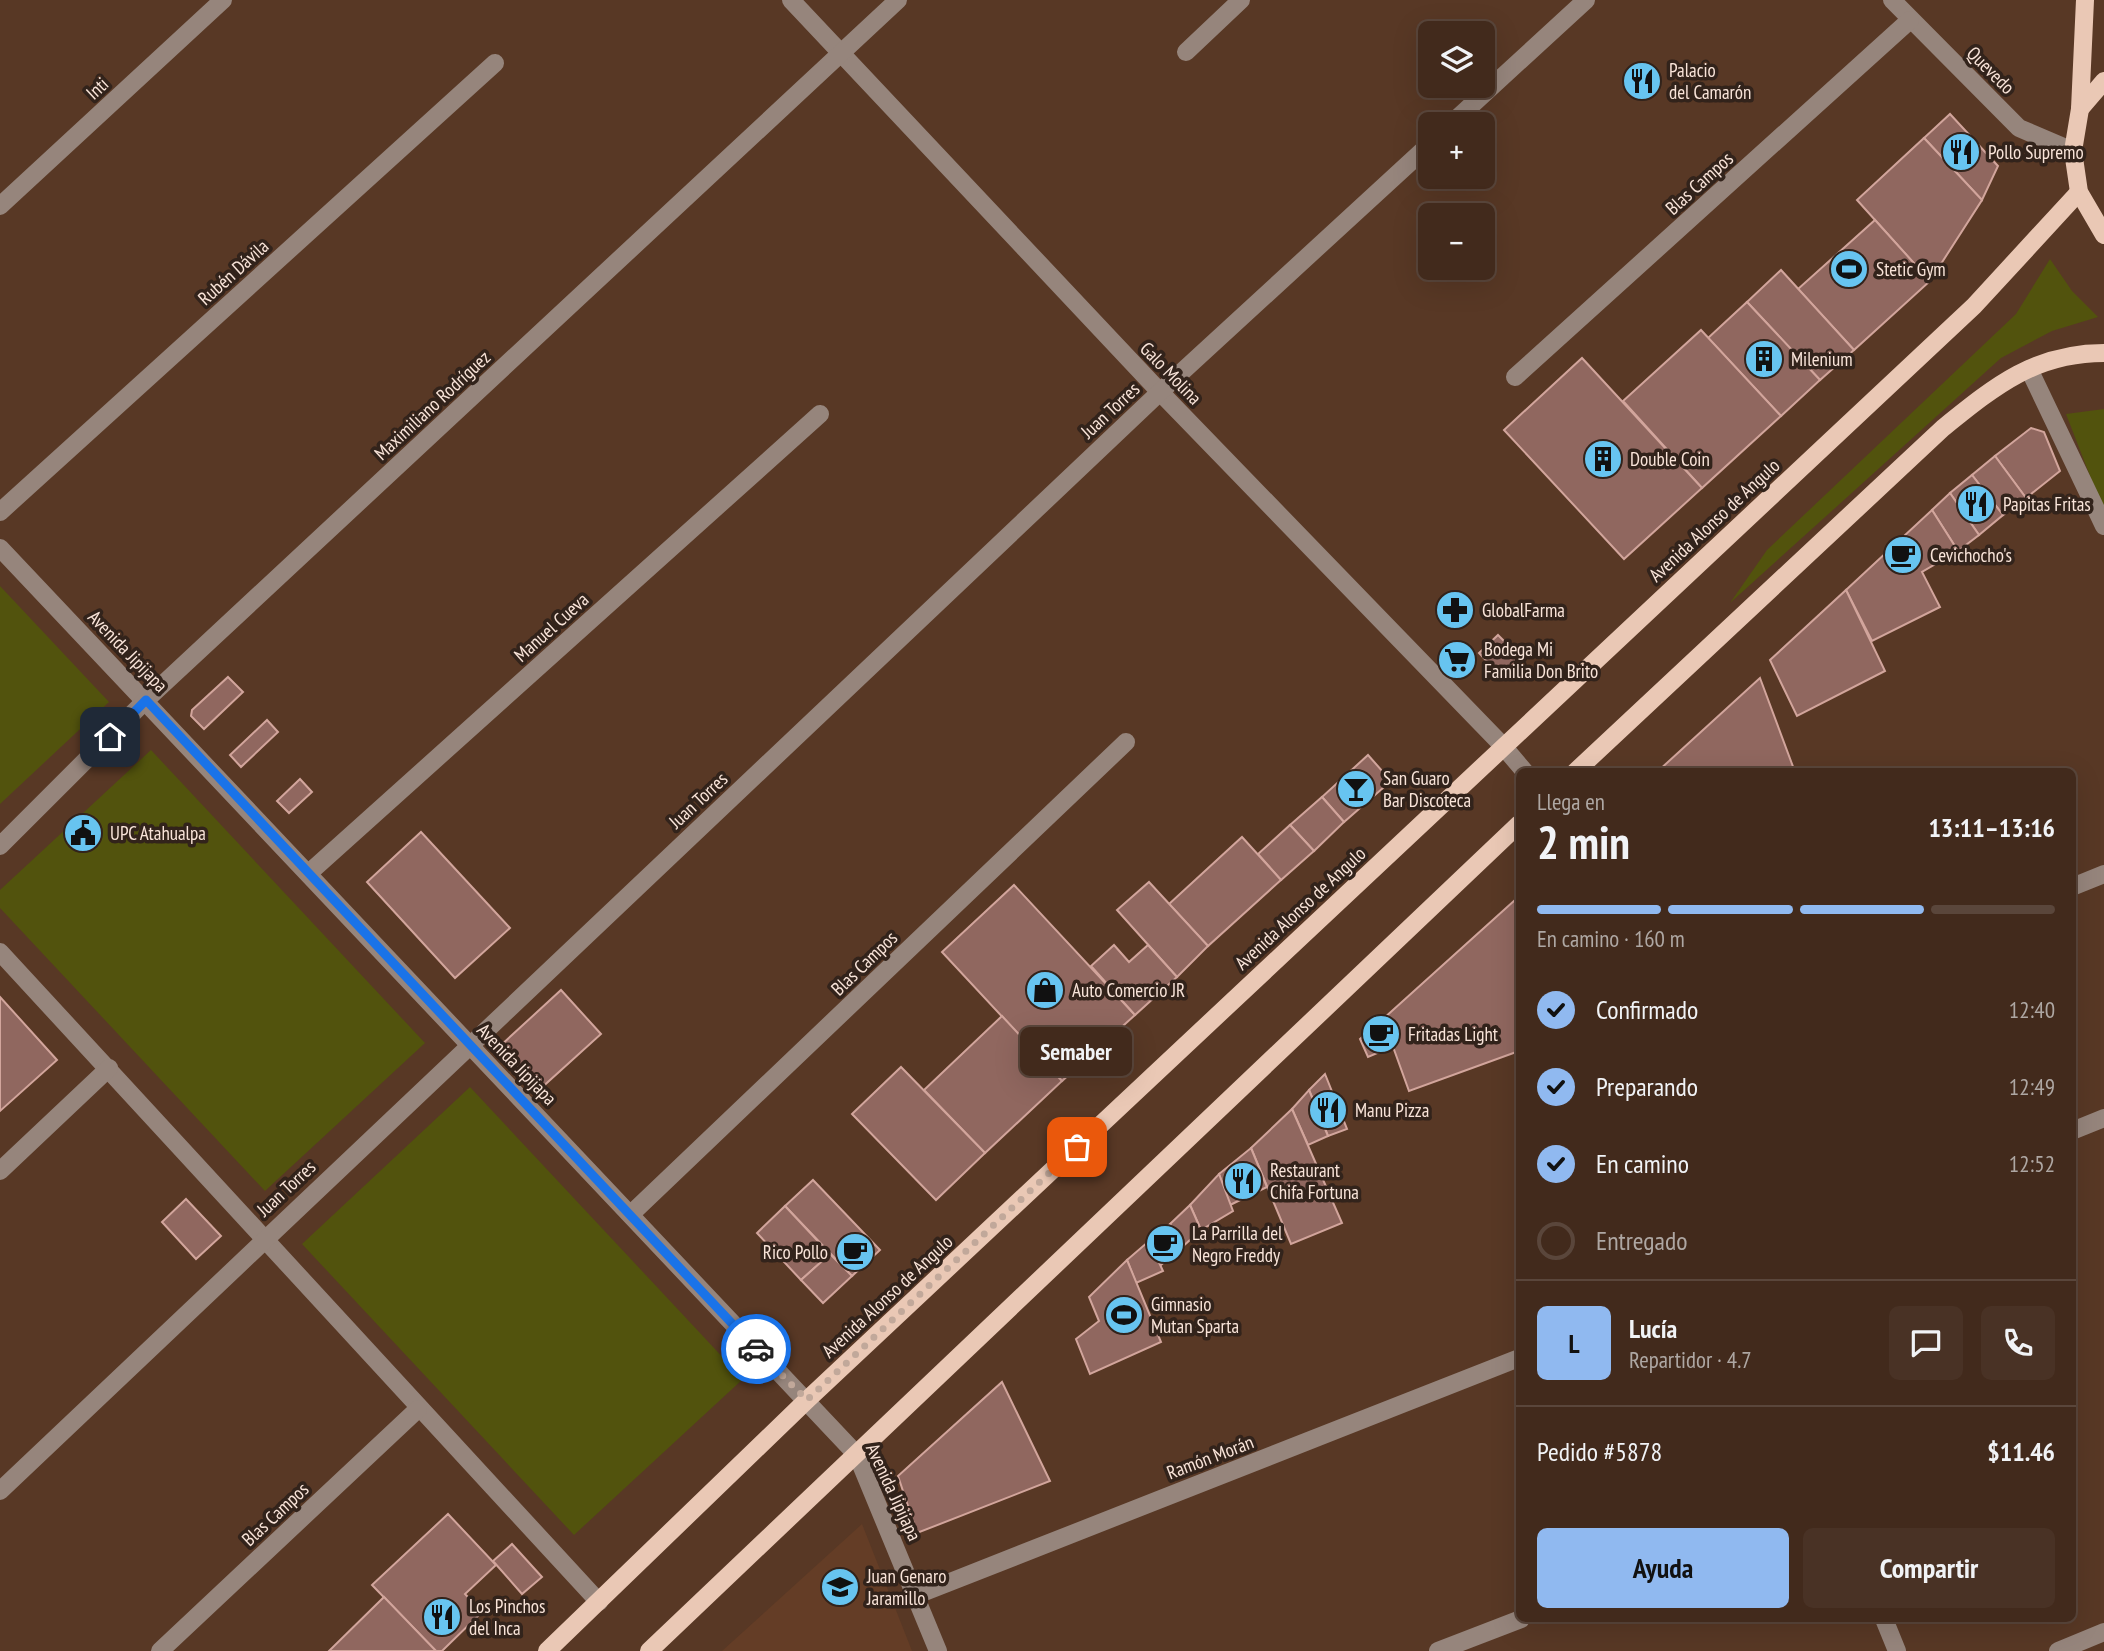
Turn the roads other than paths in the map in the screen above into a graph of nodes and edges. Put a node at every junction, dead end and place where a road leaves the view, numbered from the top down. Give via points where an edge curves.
1 (223, 0) edge
2 (791, 0) edge
3 (898, 0) edge
4 (1241, 0) edge
5 (1586, 0) edge
6 (1892, 0) edge
7 (2085, 0) edge
8 (1910, 20) junction
9 (1186, 52) dead end
10 (841, 53) junction
11 (495, 63) dead end
12 (2104, 81) edge
13 (2080, 108) junction
14 (1464, 112) edge
15 (2074, 151) junction
16 (1418, 155) edge
17 (2079, 192) junction
18 (0, 206) edge
19 (2104, 235) edge
20 (2104, 353) edge
21 (2029, 369) junction
22 (1515, 377) dead end
23 (1160, 392) junction
24 (820, 414) dead end
25 (0, 512) edge
26 (2104, 526) edge
27 (0, 548) edge
28 (146, 700) junction
29 (1126, 742) dead end
30 (1503, 746) junction
31 (1522, 768) edge
32 (1579, 768) edge
33 (1516, 827) edge
34 (0, 846) edge
35 (310, 872) junction
36 (2104, 874) edge
37 (2076, 885) edge
38 (0, 952) edge
39 (470, 1045) junction
40 (109, 1068) junction
41 (2104, 1118) edge
42 (2076, 1129) edge
43 (0, 1171) edge
44 (631, 1214) junction
45 (263, 1238) junction
46 (1516, 1359) edge
47 (807, 1400) junction
48 (418, 1409) junction
49 (858, 1455) junction
50 (0, 1490) edge
51 (917, 1595) junction
52 (598, 1602) junction
53 (1516, 1621) edge
54 (1885, 1622) edge
55 (2104, 1632) edge
56 (160, 1651) edge
57 (547, 1651) edge
58 (649, 1651) edge
59 (938, 1651) edge
60 (1438, 1651) edge
61 (1897, 1651) edge
62 (2058, 1651) edge

1 - 18 street, Inti
2 - 10 street, Galo Molina
3 - 10 street, Maximiliano Rodríguez
4 - 9 street
5 - 14 street
6 - 8 street, Quevedo
7 - 13 main road
8 - 15 street, Quevedo via 2019,128
8 - 22 street, Blas Campos
10 - 23 street, Galo Molina
10 - 28 street, Maximiliano Rodríguez
11 - 25 street, Rubén Dávila
12 - 13 main road
13 - 15 main road
15 - 17 main road
16 - 23 street, Juan Torres
17 - 19 main road
17 - 30 main road, Avenida Alonso de Angulo via 1974,306
20 - 21 main road via 2073,353
21 - 26 street
21 - 32 main road via 1985,394 1943,428
23 - 30 street, Galo Molina
23 - 39 street, Juan Torres
24 - 35 street, Manuel Cueva
27 - 28 street, Avenida Jipijapa
28 - 34 street, Maximiliano Rodríguez
28 - 35 street, Avenida Jipijapa
29 - 44 street, Blas Campos
30 - 31 street, Galo Molina
30 - 47 main road, Avenida Alonso de Angulo
33 - 49 main road
35 - 39 street, Avenida Jipijapa
36 - 37 street
38 - 40 street
39 - 44 street, Avenida Jipijapa
39 - 45 street, Juan Torres
40 - 43 street
40 - 45 street
41 - 42 street
44 - 47 street, Avenida Jipijapa
45 - 48 street
45 - 50 street, Juan Torres
46 - 51 street, Ramón Morán
47 - 49 street, Avenida Jipijapa
47 - 52 main road, Avenida Alonso de Angulo
48 - 52 street
48 - 56 street, Blas Campos
49 - 51 street, Avenida Jipijapa
49 - 58 main road
51 - 59 street, Avenida Jipijapa
52 - 57 main road, Avenida Alonso de Angulo
53 - 60 street
54 - 61 street
55 - 62 street

